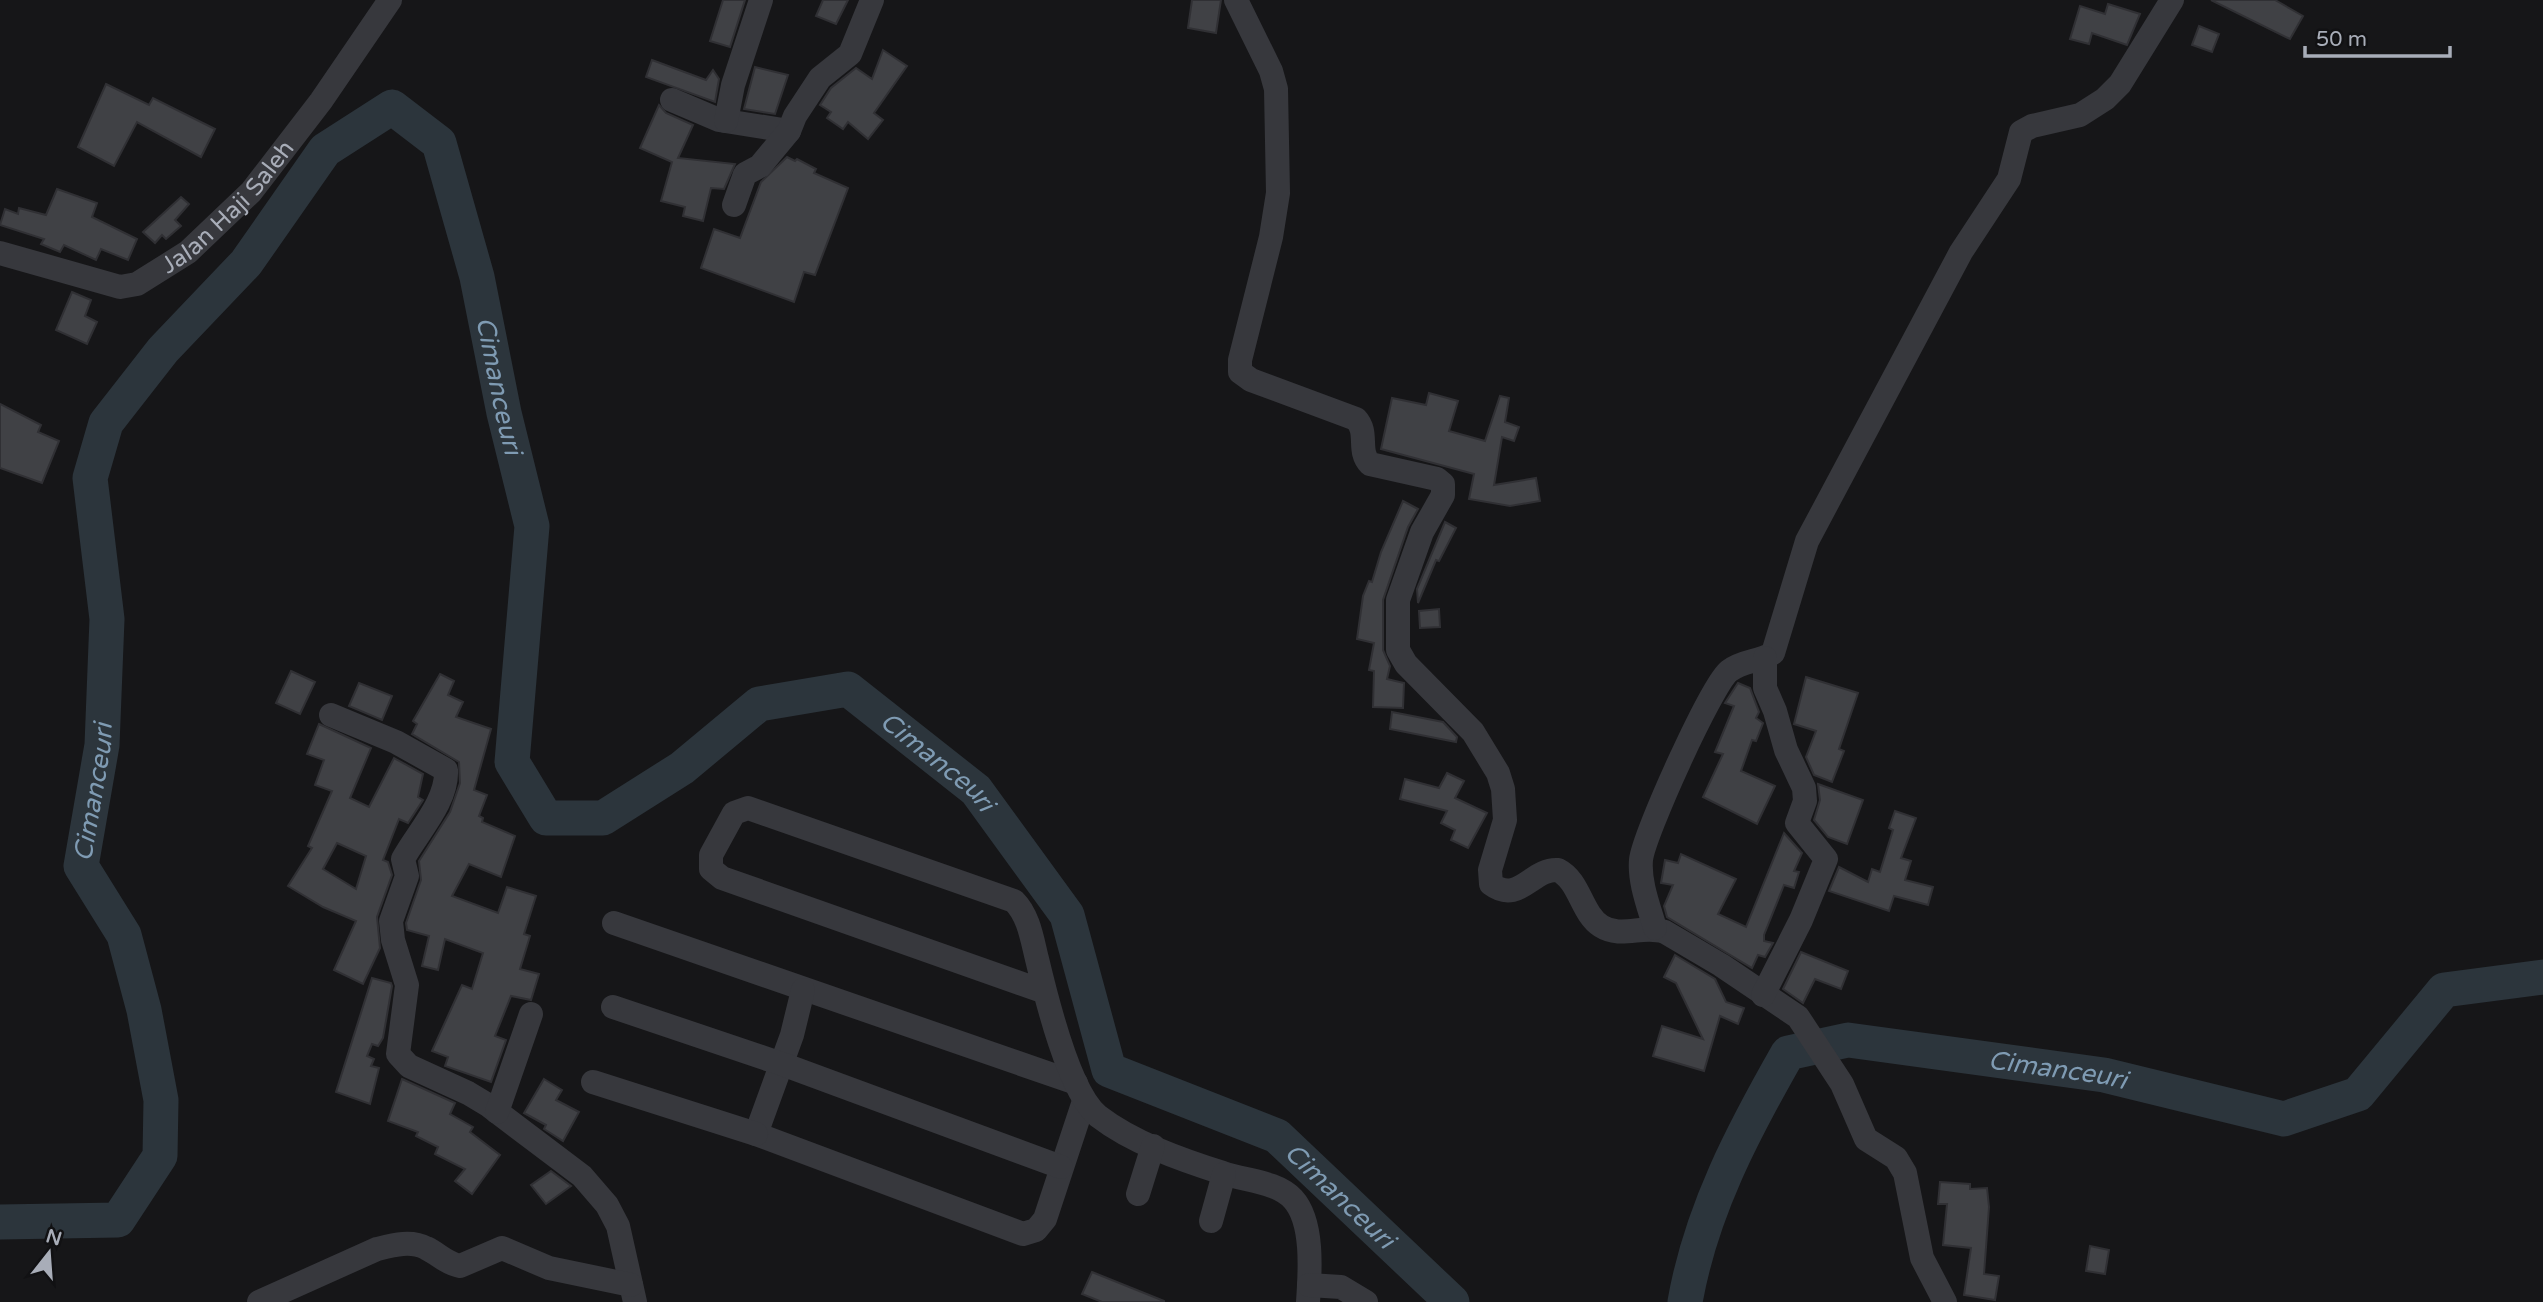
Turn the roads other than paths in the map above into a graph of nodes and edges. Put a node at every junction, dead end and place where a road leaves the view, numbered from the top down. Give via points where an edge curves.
1 (390, 0) edge
2 (761, 0) edge
3 (872, 0) edge
4 (1236, 0) edge
5 (2172, 0) edge
6 (671, 100) dead end
7 (726, 121) junction
8 (789, 131) junction
9 (734, 205) dead end
10 (0, 253) edge
11 (1765, 658) junction
12 (331, 715) dead end
13 (614, 923) dead end
14 (1655, 928) junction
15 (803, 990) junction
16 (1045, 992) junction
17 (1763, 995) junction
18 (613, 1007) dead end
19 (531, 1014) dead end
20 (782, 1064) junction
21 (593, 1082) dead end
22 (1080, 1092) junction
23 (497, 1112) junction
24 (756, 1134) junction
25 (1153, 1146) junction
26 (1061, 1167) junction
27 (1224, 1174) junction
28 (1138, 1194) dead end
29 (1211, 1221) dead end
30 (633, 1294) edge
31 (1309, 1294) edge
32 (259, 1302) edge
33 (1366, 1302) edge
34 (1945, 1302) edge

1 - 10 street, Jalan Haji Saleh via 351,61 251,192 188,252 137,284 120,287
2 - 7 street
3 - 8 street via 850,54 811,90
4 - 14 street via 1271,71 1278,130 1276,208 1240,372 1356,419 1363,429 1363,450 1370,464 1443,484 1443,495 1422,532 1398,600 1398,650 1406,664 1473,732 1498,773 1505,820 1490,870 1491,884 1502,890 1520,889 1558,870 1600,925 1625,932
5 - 11 street via 2120,84 2105,99 2080,115 2032,125 2021,132 2009,179 1961,253 1807,541 1777,642
6 - 7 street
7 - 8 street
8 - 9 street via 760,166 745,174
11 - 14 street via 1747,660 1729,671 1710,694 1648,835 1641,860
11 - 17 street via 1765,688 1804,788 1805,802 1797,823 1826,859
12 - 23 street via 396,742 446,770 435,805 403,859 407,876 391,921 407,985 396,1047 409,1066
13 - 15 street
14 - 17 street
15 - 20 street
15 - 22 street
16 - 16 street via 1028,922 1010,899 748,808 734,813 711,855 711,870 722,878
16 - 22 street
17 - 34 street via 1787,1008 1805,1027 1842,1084 1867,1139 1896,1158 1905,1172 1922,1258
18 - 20 street
19 - 23 street
20 - 24 street
20 - 26 street
21 - 24 street
22 - 25 street via 1099,1116
22 - 26 street
23 - 30 street via 569,1163 607,1205 625,1247
24 - 26 street via 1023,1234 1041,1227
25 - 27 street
25 - 28 street
27 - 29 street
27 - 31 street via 1268,1185 1293,1199 1306,1230
30 - 32 street via 502,1248 460,1266 427,1248 397,1244
31 - 33 street via 1342,1286

